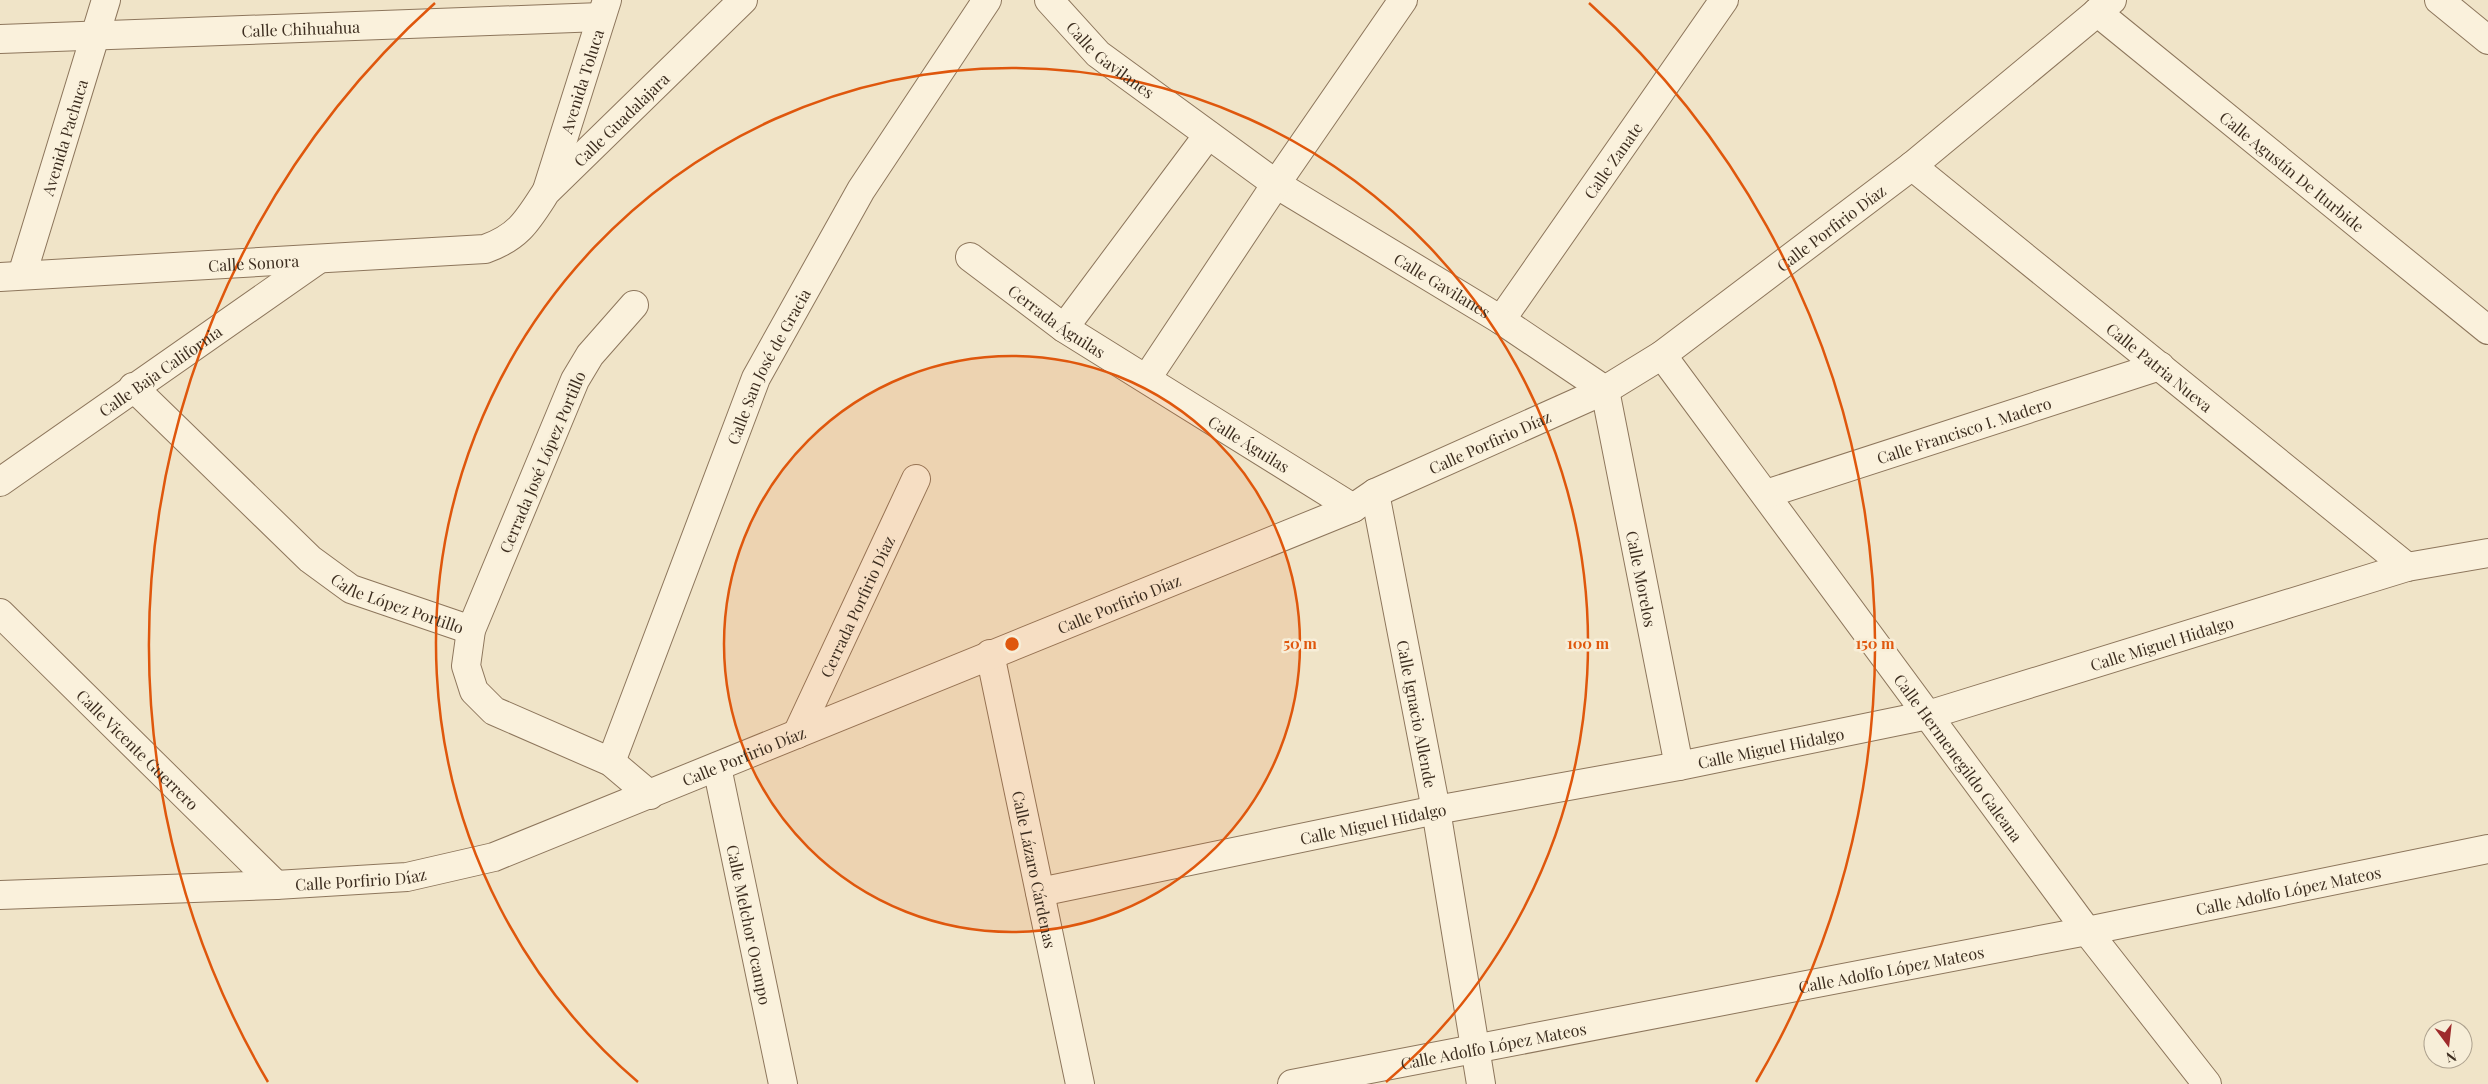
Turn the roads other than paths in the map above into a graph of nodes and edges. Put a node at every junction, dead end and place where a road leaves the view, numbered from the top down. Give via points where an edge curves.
1 (106, 0) edge
2 (743, 0) edge
3 (986, 0) edge
4 (1049, 0) edge
5 (1402, 0) edge
6 (1724, 0) edge
7 (2439, 0) edge
8 (2105, 6) edge
9 (604, 8) edge
10 (97, 34) junction
11 (0, 39) edge
12 (2488, 40) edge
13 (1208, 135) junction
14 (1912, 166) junction
15 (1276, 184) junction
16 (546, 192) junction
17 (505, 242) joint
18 (970, 258) dead end
19 (319, 259) junction
20 (11, 276) edge
21 (634, 305) dead end
22 (1502, 320) junction
23 (1064, 328) junction
24 (2488, 330) edge
25 (1662, 355) junction
26 (2160, 366) junction
27 (1146, 378) junction
28 (134, 387) junction
29 (1605, 390) junction
30 (916, 478) dead end
31 (0, 482) edge
32 (1376, 493) junction
33 (1766, 494) junction
34 (1352, 508) junction
35 (2488, 553) edge
36 (2407, 567) junction
37 (0, 613) edge
38 (471, 630) junction
39 (990, 654) junction
40 (1928, 715) junction
41 (797, 734) junction
42 (611, 762) junction
43 (1679, 766) junction
44 (717, 767) junction
45 (650, 795) junction
46 (1436, 810) junction
47 (2488, 849) edge
48 (276, 885) junction
49 (1040, 892) junction
50 (0, 895) edge
51 (2087, 931) junction
52 (1476, 1050) junction
53 (783, 1084) edge
54 (1080, 1084) edge
55 (1292, 1084) edge
56 (1481, 1084) edge
57 (2207, 1084) edge

1 - 10 street, Avenida Pachuca
2 - 16 street, Calle Guadalajara
3 - 42 street, Calle San José de Gracia via 861,190 756,378
4 - 13 street, Calle Gavilanes via 1098,54
5 - 15 street
6 - 22 street, Calle Zanate
7 - 12 street
8 - 14 street, Calle Porfirio Díaz
8 - 24 street, Calle Agustín De Iturbide
9 - 10 street, Calle Chihuahua
9 - 16 street, Avenida Toluca
10 - 11 street, Calle Chihuahua
10 - 20 street, Avenida Pachuca
13 - 15 street, Calle Gavilanes
13 - 23 street
14 - 25 street, Calle Porfirio Díaz
14 - 26 street, Calle Patria Nueva
15 - 22 street, Calle Gavilanes
15 - 27 street
16 - 17 street, Calle Guadalajara via 524,226
17 - 19 street, Calle Sonora via 485,249
18 - 23 street, Cerrada Águilas
19 - 20 street, Calle Sonora
19 - 28 street, Calle Baja California
21 - 38 street, Cerrada José López Portillo via 590,355 576,380
22 - 29 street, Calle Gavilanes
23 - 27 street, Cerrada Águilas
25 - 29 street, Calle Porfirio Díaz
25 - 33 street, Calle Hermenegildo Galeana
26 - 33 street, Calle Francisco I. Madero
26 - 36 street, Calle Patria Nueva
27 - 34 street, Calle Águilas
28 - 31 street, Calle Baja California
28 - 38 street, Calle López Portillo via 310,558 351,589
29 - 32 street, Calle Porfirio Díaz
29 - 43 street, Calle Morelos
30 - 41 street, Cerrada Porfirio Díaz
32 - 34 street, Calle Porfirio Díaz
32 - 46 street, Calle Ignacio Allende
33 - 40 street, Calle Hermenegildo Galeana
34 - 39 street, Calle Porfirio Díaz
35 - 36 street, Calle Miguel Hidalgo
36 - 40 street, Calle Miguel Hidalgo
37 - 48 street, Calle Vicente Guerrero
38 - 42 street, Calle López Portillo via 466,666 474,691 494,711
39 - 41 street, Calle Porfirio Díaz
39 - 49 street, Calle Lázaro Cárdenas
40 - 43 street, Calle Miguel Hidalgo
40 - 51 street, Calle Hermenegildo Galeana
41 - 44 street, Calle Porfirio Díaz
42 - 45 street, Calle López Portillo
43 - 46 street, Calle Miguel Hidalgo
44 - 45 street, Calle Porfirio Díaz
44 - 53 street, Calle Melchor Ocampo
45 - 48 street, Calle Porfirio Díaz via 494,857 407,877
46 - 49 street, Calle Miguel Hidalgo
46 - 52 street, Calle Ignacio Allende
47 - 51 street, Calle Adolfo López Mateos
48 - 50 street, Calle Porfirio Díaz
49 - 54 street, Calle Lázaro Cárdenas
51 - 52 street, Calle Adolfo López Mateos
51 - 57 street, Calle Hermenegildo Galeana
52 - 55 street, Calle Adolfo López Mateos
52 - 56 street, Calle Ignacio Allende

